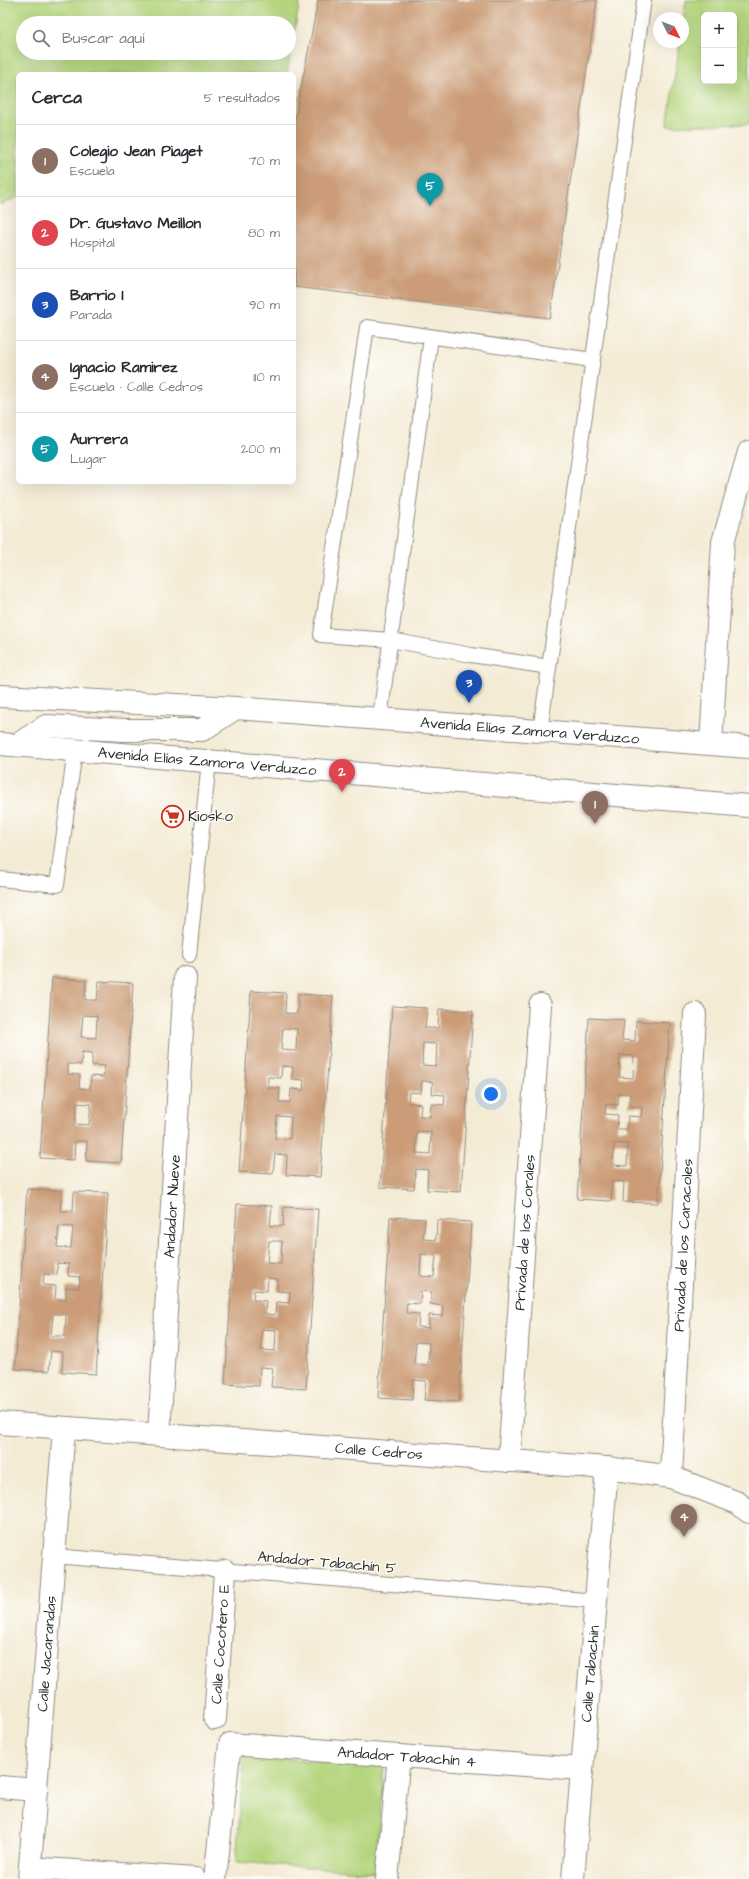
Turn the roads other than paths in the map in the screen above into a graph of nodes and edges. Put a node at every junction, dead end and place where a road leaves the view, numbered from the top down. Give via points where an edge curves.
1 (644, 0) edge
2 (431, 337) junction
3 (592, 360) junction
4 (749, 452) edge
5 (391, 640) junction
6 (549, 667) junction
7 (0, 696) edge
8 (236, 708) junction
9 (380, 718) junction
10 (540, 731) junction
11 (711, 744) junction
12 (8, 745) edge
13 (749, 747) edge
14 (75, 750) junction
15 (210, 761) junction
16 (749, 806) edge
17 (0, 879) edge
18 (189, 955) dead end
19 (185, 977) dead end
20 (540, 1005) dead end
21 (695, 1014) dead end
22 (0, 1423) edge
23 (64, 1428) junction
24 (159, 1435) junction
25 (509, 1461) junction
26 (607, 1468) junction
27 (671, 1477) junction
28 (749, 1512) edge
29 (54, 1556) junction
30 (225, 1570) junction
31 (597, 1601) junction
32 (215, 1718) dead end
33 (399, 1756) junction
34 (582, 1769) junction
35 (0, 1787) edge
36 (36, 1790) junction
37 (30, 1873) edge
38 (195, 1879) edge
39 (215, 1879) edge
40 (388, 1879) edge
41 (573, 1879) edge

1 - 3 lane
2 - 3 lane
2 - 5 lane
2 - 5 lane via 367,327 321,635
3 - 6 lane
4 - 11 street via 724,542
5 - 6 lane
5 - 9 lane
6 - 10 lane
7 - 8 street, Avenida Elías Zamora Verduzco
8 - 9 street, Avenida Elías Zamora Verduzco
8 - 12 street via 202,730 46,726
9 - 10 street, Avenida Elías Zamora Verduzco
10 - 11 street, Avenida Elías Zamora Verduzco
11 - 13 street, Avenida Elías Zamora Verduzco
12 - 14 street, Avenida Elías Zamora Verduzco
14 - 15 street, Avenida Elías Zamora Verduzco
14 - 17 lane via 57,885
15 - 16 street, Avenida Elías Zamora Verduzco
15 - 18 lane
19 - 24 street, Andador Nueve
20 - 25 street, Privada de los Corales
21 - 27 street, Privada de los Caracoles
22 - 23 street, Calle Cedros
23 - 24 street, Calle Cedros
23 - 29 street, Calle Jacarandas
24 - 25 street, Calle Cedros
25 - 26 street, Calle Cedros
26 - 27 street, Calle Cedros
26 - 31 street, Calle Tabachin
27 - 28 street, Calle Cedros via 738,1503
29 - 30 lane, Andador Tabachín 5
29 - 36 street, Calle Jacarandas
30 - 31 lane, Andador Tabachín 5
30 - 32 street, Calle Cocotero E
31 - 34 street, Calle Tabachin
33 - 34 street, Andador Tabachín 4
33 - 39 street, Andador Tabachín 4 via 230,1744
33 - 40 street
34 - 41 street, Calle Tabachin
35 - 36 street
36 - 37 street, Calle Jacarandas
37 - 38 street

